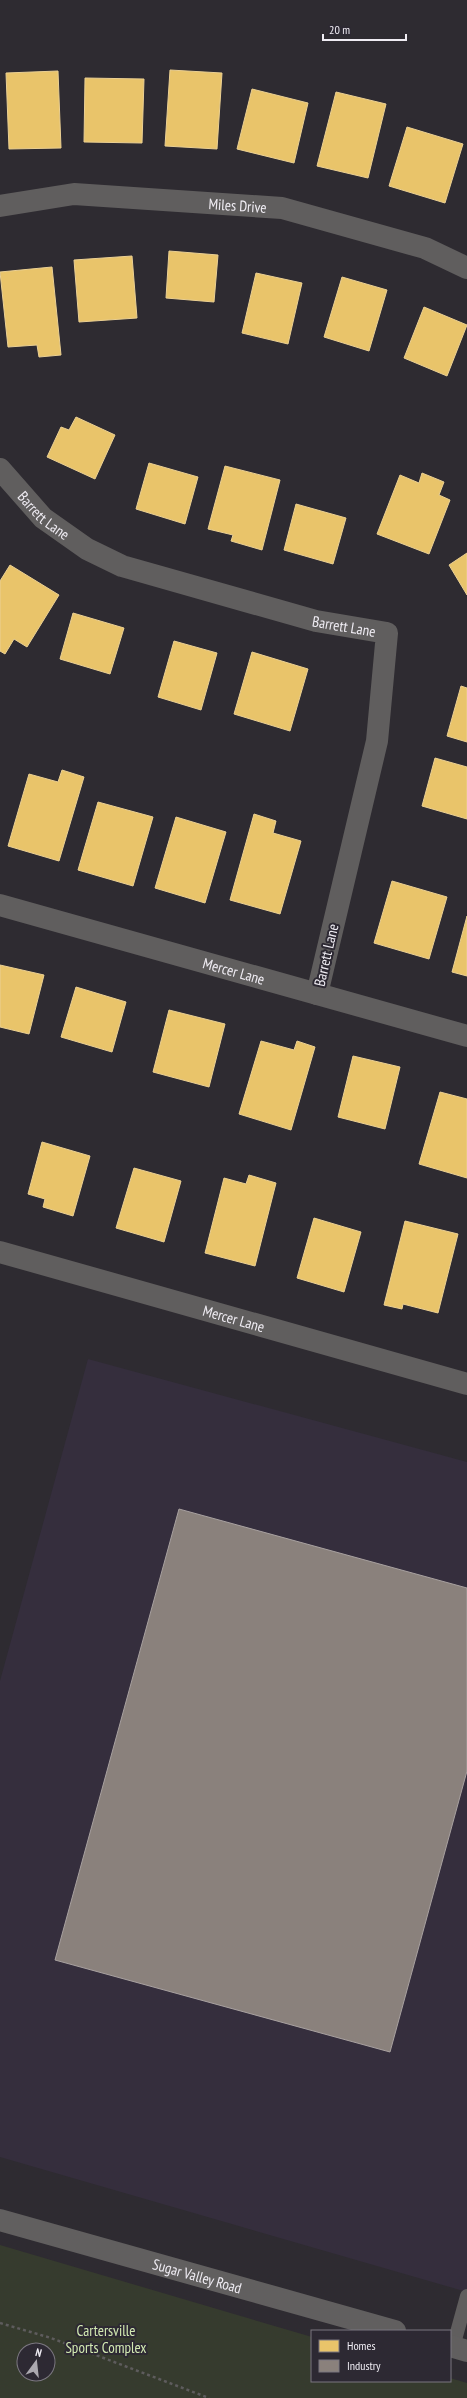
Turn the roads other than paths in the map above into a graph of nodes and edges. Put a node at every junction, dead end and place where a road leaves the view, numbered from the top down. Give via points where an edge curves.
1 (0, 206) edge
2 (467, 268) edge
3 (0, 469) edge
4 (0, 905) edge
5 (317, 994) junction
6 (467, 1036) edge
7 (0, 1252) edge
8 (467, 1384) edge
9 (0, 2220) edge
10 (467, 2296) edge
11 (391, 2330) edge
12 (457, 2348) edge

1 - 2 street, Miles Drive via 74,194 282,208 425,248
3 - 5 street, Barrett Lane via 43,518 88,549 122,566 316,621 386,633 377,741
4 - 5 street, Mercer Lane
5 - 6 street, Mercer Lane
7 - 8 street, Mercer Lane
9 - 11 street, Sugar Valley Road
10 - 12 lane

